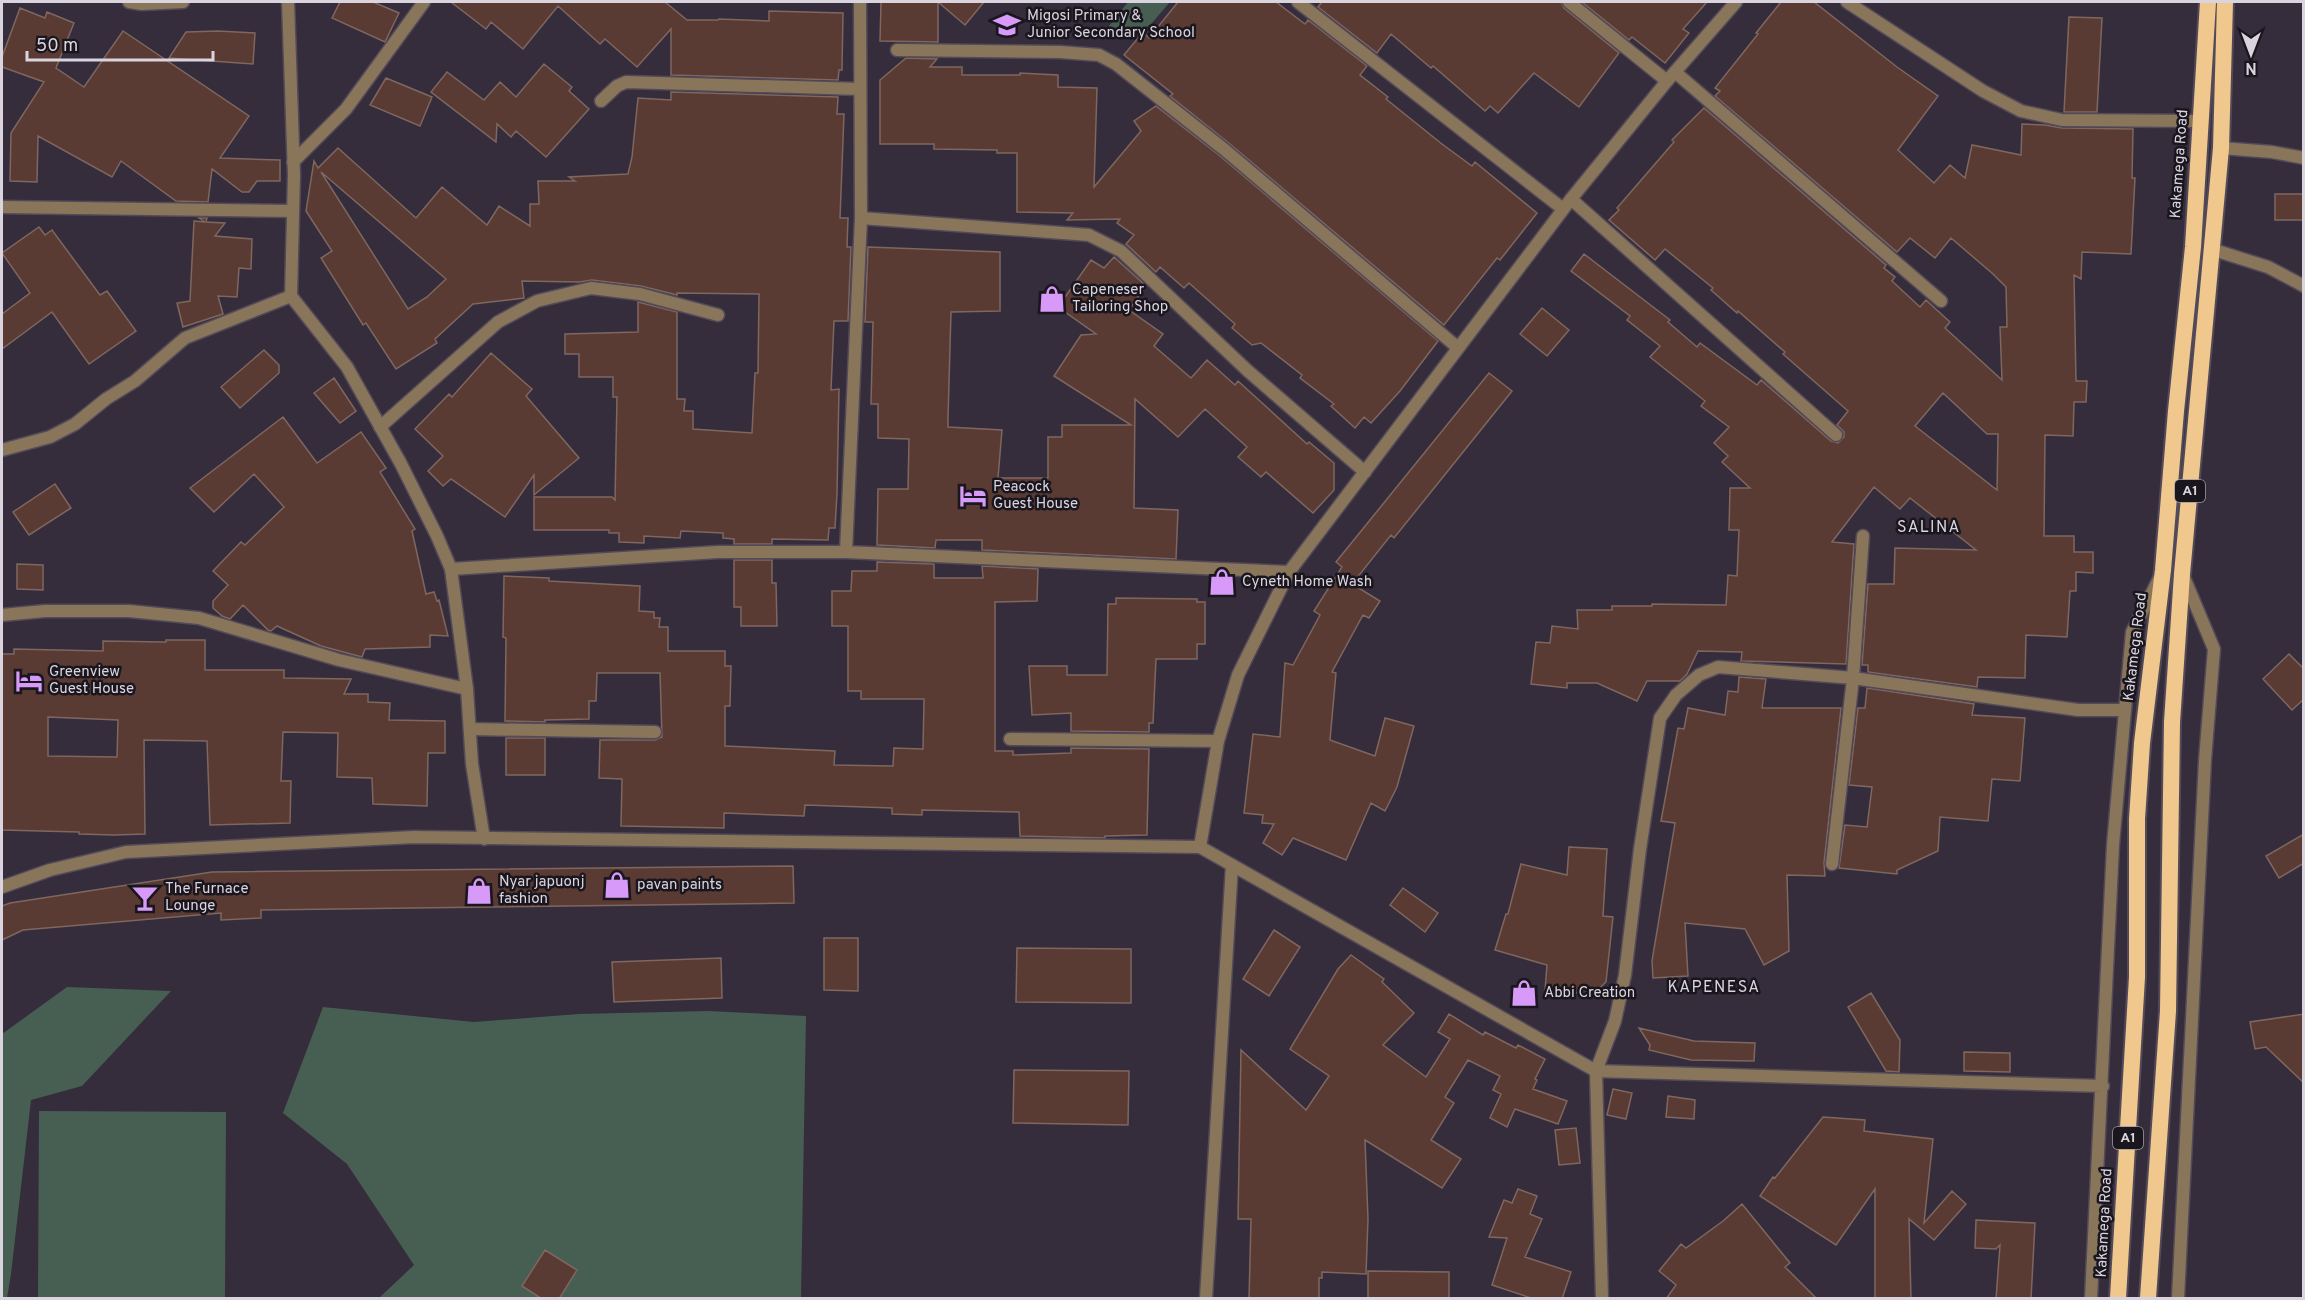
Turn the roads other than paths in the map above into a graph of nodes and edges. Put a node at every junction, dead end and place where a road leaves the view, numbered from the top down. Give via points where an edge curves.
1 (129, 2) edge
2 (183, 2) edge
3 (288, 2) edge
4 (424, 2) edge
5 (860, 2) edge
6 (1298, 2) edge
7 (1569, 2) edge
8 (1736, 2) edge
9 (1847, 2) edge
10 (2208, 2) edge
11 (2224, 2) edge
12 (897, 51) dead end
13 (1671, 76) junction
14 (859, 89) junction
15 (601, 101) dead end
16 (2202, 121) junction
17 (2221, 148) junction
18 (2304, 158) edge
19 (293, 162) junction
20 (1567, 204) junction
21 (2, 207) edge
22 (293, 211) junction
23 (861, 218) junction
24 (2211, 249) junction
25 (2304, 286) edge
26 (291, 296) junction
27 (1941, 301) dead end
28 (718, 315) dead end
29 (1457, 348) junction
30 (380, 427) junction
31 (1836, 435) dead end
32 (2, 450) edge
33 (1365, 472) junction
34 (1863, 536) dead end
35 (846, 552) junction
36 (451, 568) junction
37 (2163, 570) junction
38 (1289, 572) junction
39 (2182, 574) junction
40 (2, 615) edge
41 (1853, 678) junction
42 (467, 689) junction
43 (2125, 710) junction
44 (470, 729) junction
45 (655, 732) dead end
46 (1010, 739) dead end
47 (1218, 741) junction
48 (484, 839) junction
49 (1200, 847) junction
50 (1832, 864) dead end
51 (1232, 865) junction
52 (2, 887) edge
53 (1596, 1071) junction
54 (2103, 1086) junction
55 (1206, 1299) edge
56 (1602, 1299) edge
57 (2091, 1299) edge
58 (2118, 1299) edge
59 (2148, 1299) edge
60 (2178, 1299) edge

1 - 2 street
3 - 19 street
4 - 19 street via 346,110
5 - 14 street
6 - 20 street
7 - 13 street
8 - 13 street
9 - 16 street via 1983,91 2021,111 2062,120
10 - 16 highway, Kakamega Road / A1
11 - 17 highway, A1
12 - 29 street via 1060,52 1099,55 1116,64 1225,150
13 - 20 street
13 - 27 street
14 - 15 street via 626,82
14 - 23 street
16 - 37 highway, Kakamega Road / A1
17 - 18 street
17 - 24 highway, A1
19 - 22 street
20 - 29 street
20 - 31 street
21 - 22 street
22 - 26 street
23 - 33 street via 1089,235 1121,251 1248,371
23 - 35 street
24 - 25 street via 2268,267
24 - 39 highway, A1
26 - 30 street via 347,367
26 - 32 street via 185,338 135,381 75,424 50,437
28 - 30 street via 640,294 591,288 537,301 498,322
29 - 33 street
30 - 36 street
33 - 38 street
34 - 41 street
35 - 36 street via 718,552
35 - 38 street
36 - 42 street
37 - 43 street via 2132,632
37 - 58 highway, Kakamega Road / A1 via 2142,743 2137,977
38 - 47 street via 1238,675
39 - 59 highway, A1 via 2172,722 2169,981
39 - 60 street via 2214,649
40 - 42 street via 129,611 199,618 339,660
41 - 43 street via 2078,710
41 - 50 street
41 - 53 street via 1718,667 1699,675 1676,695 1660,718 1625,975 1615,1021
42 - 44 street
43 - 54 street via 2113,845
44 - 45 street
44 - 48 street
46 - 47 street
47 - 49 street
48 - 49 street
48 - 52 street via 414,837 126,852 50,870
49 - 51 street
51 - 53 street
51 - 55 street
53 - 54 street
53 - 56 street
54 - 57 street

